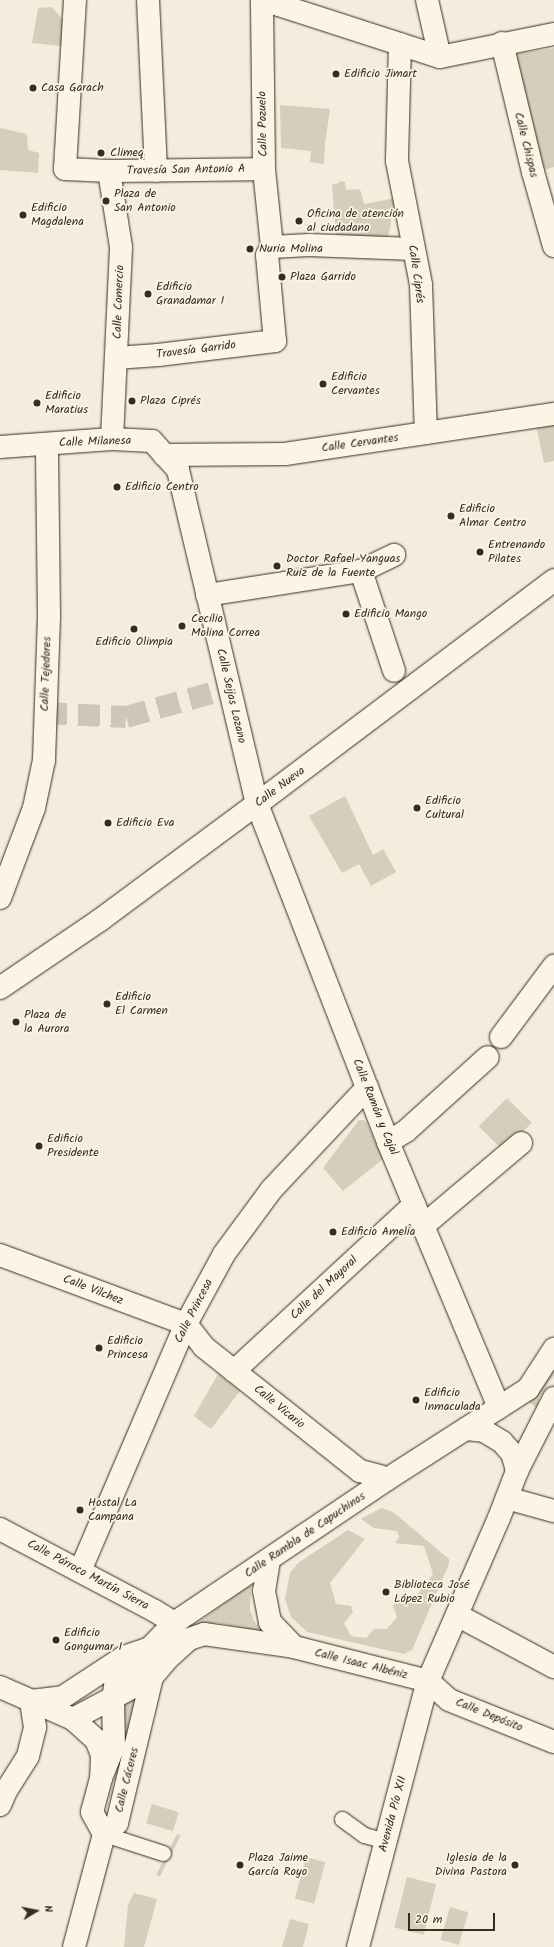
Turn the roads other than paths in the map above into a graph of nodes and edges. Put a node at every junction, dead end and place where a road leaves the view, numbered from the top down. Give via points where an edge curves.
1 (75, 0) edge
2 (148, 0) edge
3 (262, 0) edge
4 (274, 0) edge
5 (427, 0) edge
6 (554, 34) edge
7 (502, 43) junction
8 (400, 44) junction
9 (440, 57) junction
10 (264, 169) junction
11 (109, 171) junction
12 (156, 171) junction
13 (554, 246) edge
14 (272, 247) junction
15 (413, 249) junction
16 (116, 358) junction
17 (554, 414) edge
18 (426, 433) junction
19 (112, 439) junction
20 (47, 444) junction
21 (0, 447) edge
22 (171, 462) junction
23 (394, 555) dead end
24 (361, 571) junction
25 (554, 580) edge
26 (207, 595) junction
27 (394, 671) dead end
28 (257, 804) junction
29 (0, 898) edge
30 (554, 966) edge
31 (0, 988) edge
32 (501, 1038) dead end
33 (488, 1057) dead end
34 (367, 1088) junction
35 (388, 1142) junction
36 (521, 1143) dead end
37 (414, 1205) junction
38 (424, 1225) junction
39 (0, 1255) edge
40 (186, 1324) junction
41 (554, 1349) edge
42 (234, 1371) junction
43 (554, 1398) edge
44 (499, 1408) junction
45 (466, 1429) junction
46 (517, 1471) junction
47 (380, 1476) dead end
48 (507, 1498) junction
49 (554, 1512) edge
50 (0, 1529) edge
51 (269, 1560) junction
52 (80, 1571) junction
53 (457, 1615) junction
54 (174, 1623) junction
55 (294, 1647) junction
56 (150, 1648) junction
57 (554, 1667) edge
58 (152, 1677) junction
59 (428, 1681) junction
60 (0, 1687) edge
61 (113, 1699) junction
62 (31, 1701) junction
63 (73, 1720) junction
64 (554, 1742) edge
65 (101, 1778) junction
66 (2, 1795) edge
67 (342, 1819) dead end
68 (104, 1834) junction
69 (386, 1841) junction
70 (163, 1853) dead end
71 (74, 1947) edge
72 (358, 1947) edge

1 - 11 street, Travesía San Antonio A via 65,169
2 - 12 street
3 - 10 street, Calle Pozuelo
4 - 8 street via 279,5
5 - 9 street
6 - 7 street
7 - 9 street
7 - 13 street, Calle Chispas via 532,172
8 - 9 street
8 - 15 street, Calle Ciprés via 397,161
10 - 12 street, Travesía San Antonio A
10 - 14 street, Calle Pozuelo
11 - 12 street, Travesía San Antonio A
11 - 16 street, Calle Comercio via 121,247
14 - 15 street via 309,245
14 - 16 street, Travesía Garrido via 267,255 275,341
15 - 18 street, Calle Ciprés via 420,285
16 - 19 street
17 - 18 street, Calle Cervantes
18 - 22 street, Calle Cervantes via 285,454
19 - 20 street, Calle Milanesa
19 - 22 street, Calle Milanesa via 152,441
20 - 21 street, Calle Milanesa
20 - 29 street, Calle Tejedores via 49,616 44,760 34,808
22 - 26 street, Calle Seijas Lozano
23 - 24 street
24 - 26 street
24 - 27 street
25 - 28 street, Calle Nueva
26 - 28 street, Calle Seijas Lozano
28 - 31 street, Calle Nueva via 100,920
28 - 34 street, Calle Ramón y Cajal
30 - 32 street
33 - 35 street via 406,1131
34 - 35 street, Calle Ramón y Cajal
34 - 40 street, Calle Princesa via 272,1189 224,1254
35 - 37 street, Calle Ramón y Cajal
36 - 38 street
37 - 38 street, Calle Ramón y Cajal
37 - 42 street, Calle del Mayoral
38 - 44 street, Calle Ramón y Cajal
39 - 40 street, Calle Vilchez
40 - 42 street, Calle Vicario via 204,1347
40 - 52 street, Calle Princesa
41 - 44 street, Calle Rambla de Capuchinos via 528,1389
42 - 47 street, Calle Vicario via 360,1471
43 - 46 street
44 - 45 street, Calle Rambla de Capuchinos
45 - 46 street via 484,1431 502,1442 512,1453
45 - 51 street, Calle Rambla de Capuchinos
46 - 48 street
48 - 49 street
48 - 53 street
50 - 52 street, Calle Párroco Martín Sierra
51 - 54 street, Calle Rambla de Capuchinos
51 - 55 street via 264,1592 270,1622
52 - 54 street, Calle Párroco Martín Sierra
53 - 57 street
53 - 59 street
54 - 56 street, Calle Rambla de Capuchinos
55 - 58 street, Calle Isaac Albéniz via 204,1634 188,1638
55 - 59 street, Calle Isaac Albéniz
56 - 61 street via 143,1664 121,1675 115,1686
56 - 62 street via 124,1657 63,1697
58 - 61 street
58 - 68 street, Calle Cáceres via 117,1823
59 - 64 street, Calle Depósito via 449,1700
59 - 69 street, Avenida Pío XII
60 - 62 street
61 - 63 street
61 - 65 street via 114,1746
62 - 63 street
62 - 66 street via 35,1727 28,1756
63 - 65 street via 96,1740 102,1755
65 - 68 street via 92,1812
67 - 69 lane via 364,1834
68 - 70 lane
68 - 71 street, Calle Cáceres
69 - 72 street, Avenida Pío XII

